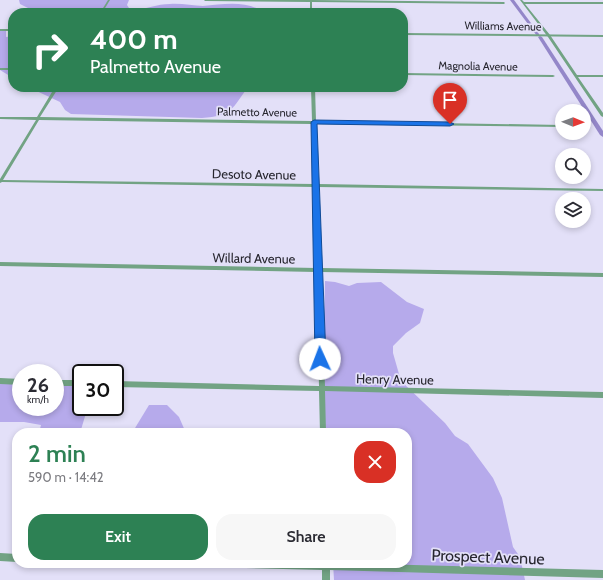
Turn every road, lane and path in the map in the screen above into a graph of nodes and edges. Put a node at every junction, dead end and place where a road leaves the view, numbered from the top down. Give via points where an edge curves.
1 (204, 0) edge
2 (311, 1) edge
3 (523, 2) edge
4 (504, 3) dead end
5 (603, 3) edge
6 (408, 34) edge
7 (549, 36) junction
8 (603, 36) edge
9 (408, 74) edge
10 (553, 76) dead end
11 (576, 76) junction
12 (603, 76) edge
13 (54, 92) edge
14 (313, 92) edge
15 (603, 116) edge
16 (0, 118) edge
17 (38, 118) junction
18 (314, 122) junction
19 (555, 126) edge
20 (0, 181) edge
21 (316, 186) junction
22 (603, 190) edge
23 (0, 264) edge
24 (318, 270) junction
25 (603, 275) edge
26 (0, 382) edge
27 (12, 382) edge
28 (124, 384) edge
29 (321, 389) junction
30 (603, 395) edge
31 (322, 428) edge
32 (0, 557) edge
33 (12, 558) edge
34 (326, 568) edge
35 (412, 568) edge
36 (603, 574) edge
37 (326, 580) edge

1 - 2 street
2 - 4 street
3 - 5 street
3 - 7 street
6 - 7 street, Williams Avenue
7 - 8 street, Williams Avenue
7 - 11 street
9 - 10 street, Magnolia Avenue
11 - 12 street
11 - 15 street
13 - 17 street
14 - 18 street
16 - 17 street, Palmetto Avenue
17 - 18 street, Palmetto Avenue
17 - 20 street
18 - 19 street, Palmetto Avenue
18 - 21 street
20 - 21 street, Desoto Avenue
21 - 22 street, Desoto Avenue
21 - 24 street
23 - 24 street, Willard Avenue
24 - 25 street, Willard Avenue
24 - 29 street
26 - 27 street
28 - 29 street, Henry Avenue
29 - 30 street, Henry Avenue
29 - 31 street
32 - 33 street
34 - 37 street
35 - 36 street, Prospect Avenue

